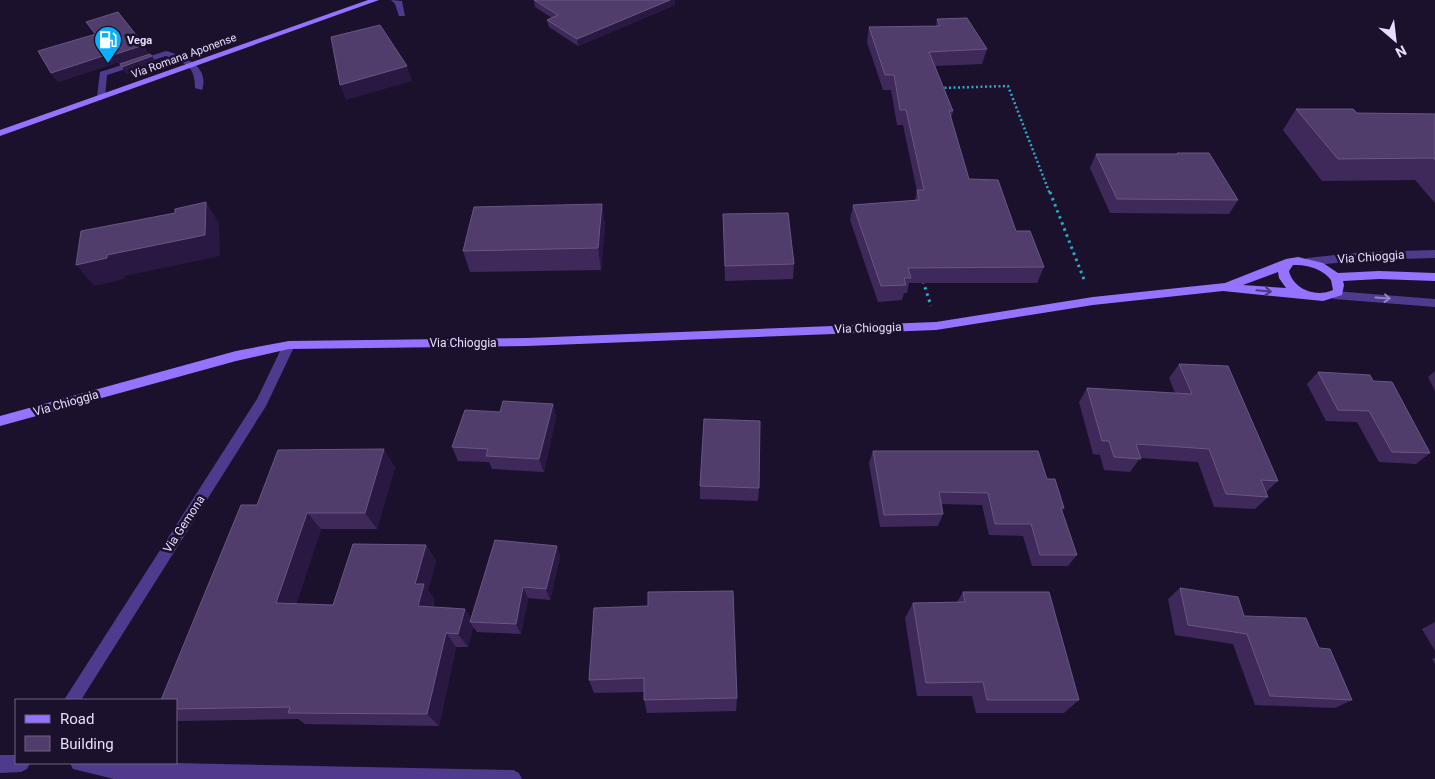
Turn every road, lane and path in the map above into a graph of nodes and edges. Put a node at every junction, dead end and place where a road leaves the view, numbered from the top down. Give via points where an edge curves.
1 (375, 0) edge
2 (395, 0) edge
3 (402, 14) dead end
4 (193, 64) junction
5 (199, 88) dead end
6 (940, 88) edge
7 (101, 97) junction
8 (0, 133) edge
9 (1435, 254) edge
10 (1308, 262) junction
11 (1285, 265) junction
12 (1335, 277) junction
13 (1435, 277) edge
14 (922, 278) edge
15 (1223, 287) junction
16 (1306, 294) junction
17 (1334, 295) junction
18 (1092, 301) junction
19 (1435, 302) edge
20 (936, 326) junction
21 (289, 345) junction
22 (0, 421) edge
23 (73, 699) edge
24 (15, 763) edge
25 (0, 764) edge
26 (84, 764) edge
27 (229, 776) edge
28 (513, 779) edge

1 - 4 street, Via Romana Aponense
2 - 3 street
4 - 5 street via 200,75
4 - 7 street, Via Romana Aponense
4 - 7 street via 166,53 103,74
6 - 18 path via 1008,86
7 - 8 street, Via Romana Aponense
9 - 10 street, Via Chioggia
10 - 11 street, Via Chioggia
10 - 12 street, Via Chioggia
11 - 15 street, Via Chioggia
11 - 16 street via 1283,275 1286,280
12 - 13 street, Via Chioggia
12 - 17 street, Via Chioggia via 1340,287
14 - 20 path
15 -> 16 street, Via Chioggia
15 - 18 street, Via Chioggia
16 - 17 street, Via Chioggia via 1322,298
17 -> 19 street, Via Chioggia
18 - 20 street, Via Chioggia
20 - 21 street, Via Chioggia via 527,342
21 - 22 street, Via Chioggia via 236,356
21 - 23 street, Via Gemona via 262,402
24 - 25 street
26 - 27 street via 114,770
27 - 28 street

